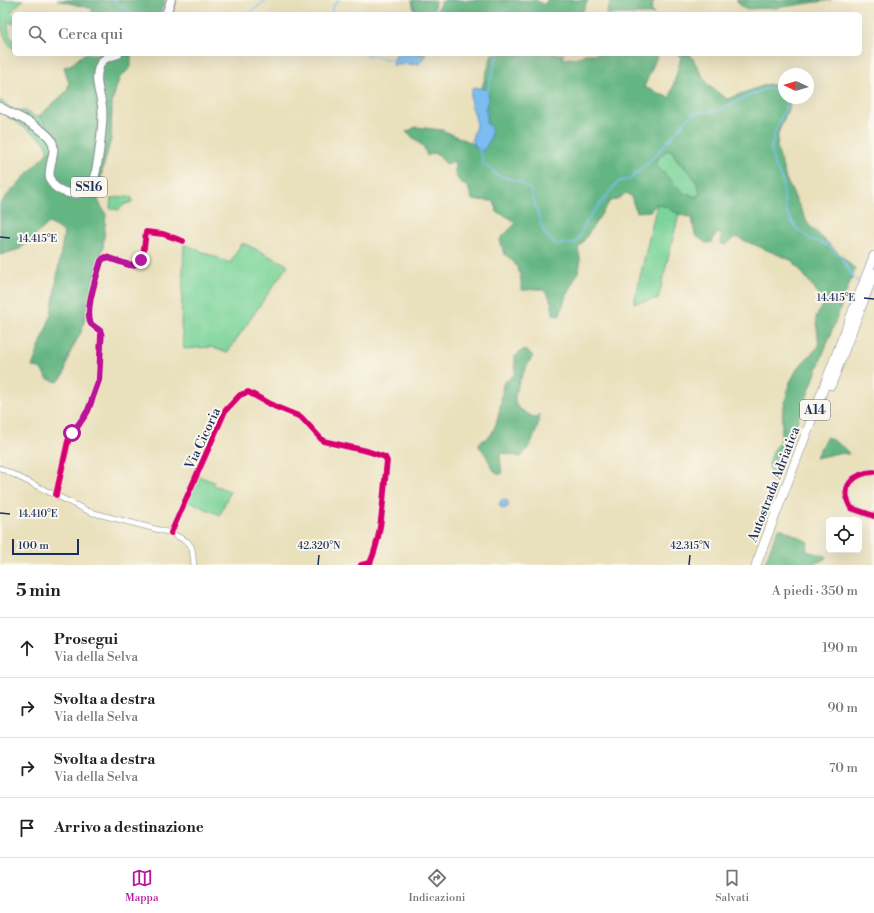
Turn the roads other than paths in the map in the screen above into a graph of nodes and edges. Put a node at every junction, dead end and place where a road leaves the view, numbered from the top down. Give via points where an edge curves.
1 (171, 0) edge
2 (167, 12) edge
3 (111, 56) edge
4 (0, 107) edge
5 (183, 241) dead end
6 (874, 256) edge
7 (874, 273) edge
8 (0, 468) edge
9 (874, 472) edge
10 (56, 495) junction
11 (874, 516) edge
12 (171, 533) junction
13 (194, 565) edge
14 (361, 565) edge
15 (756, 565) edge
16 (762, 565) edge

1 - 2 main road
3 - 4 main road, SS16 via 99,67 97,78 102,107 97,164 91,185 80,193 65,192 51,181 49,171 54,149 49,137
5 - 10 street via 163,234 146,232 143,256 136,265 108,258 101,261 89,316 91,324 100,330 102,335 99,380 88,410 68,441
6 - 15 highway, Autostrada Adriatica / A14
7 - 16 highway, Autostrada Adriatica / A14
8 - 10 street
9 - 11 street via 855,477 849,482 846,495 851,508
10 - 12 street via 99,515
12 - 13 street via 188,542 192,548
12 - 14 street, Via Cicoria via 225,411 240,395 248,392 302,417 323,441 385,457 387,461 373,557 370,563

